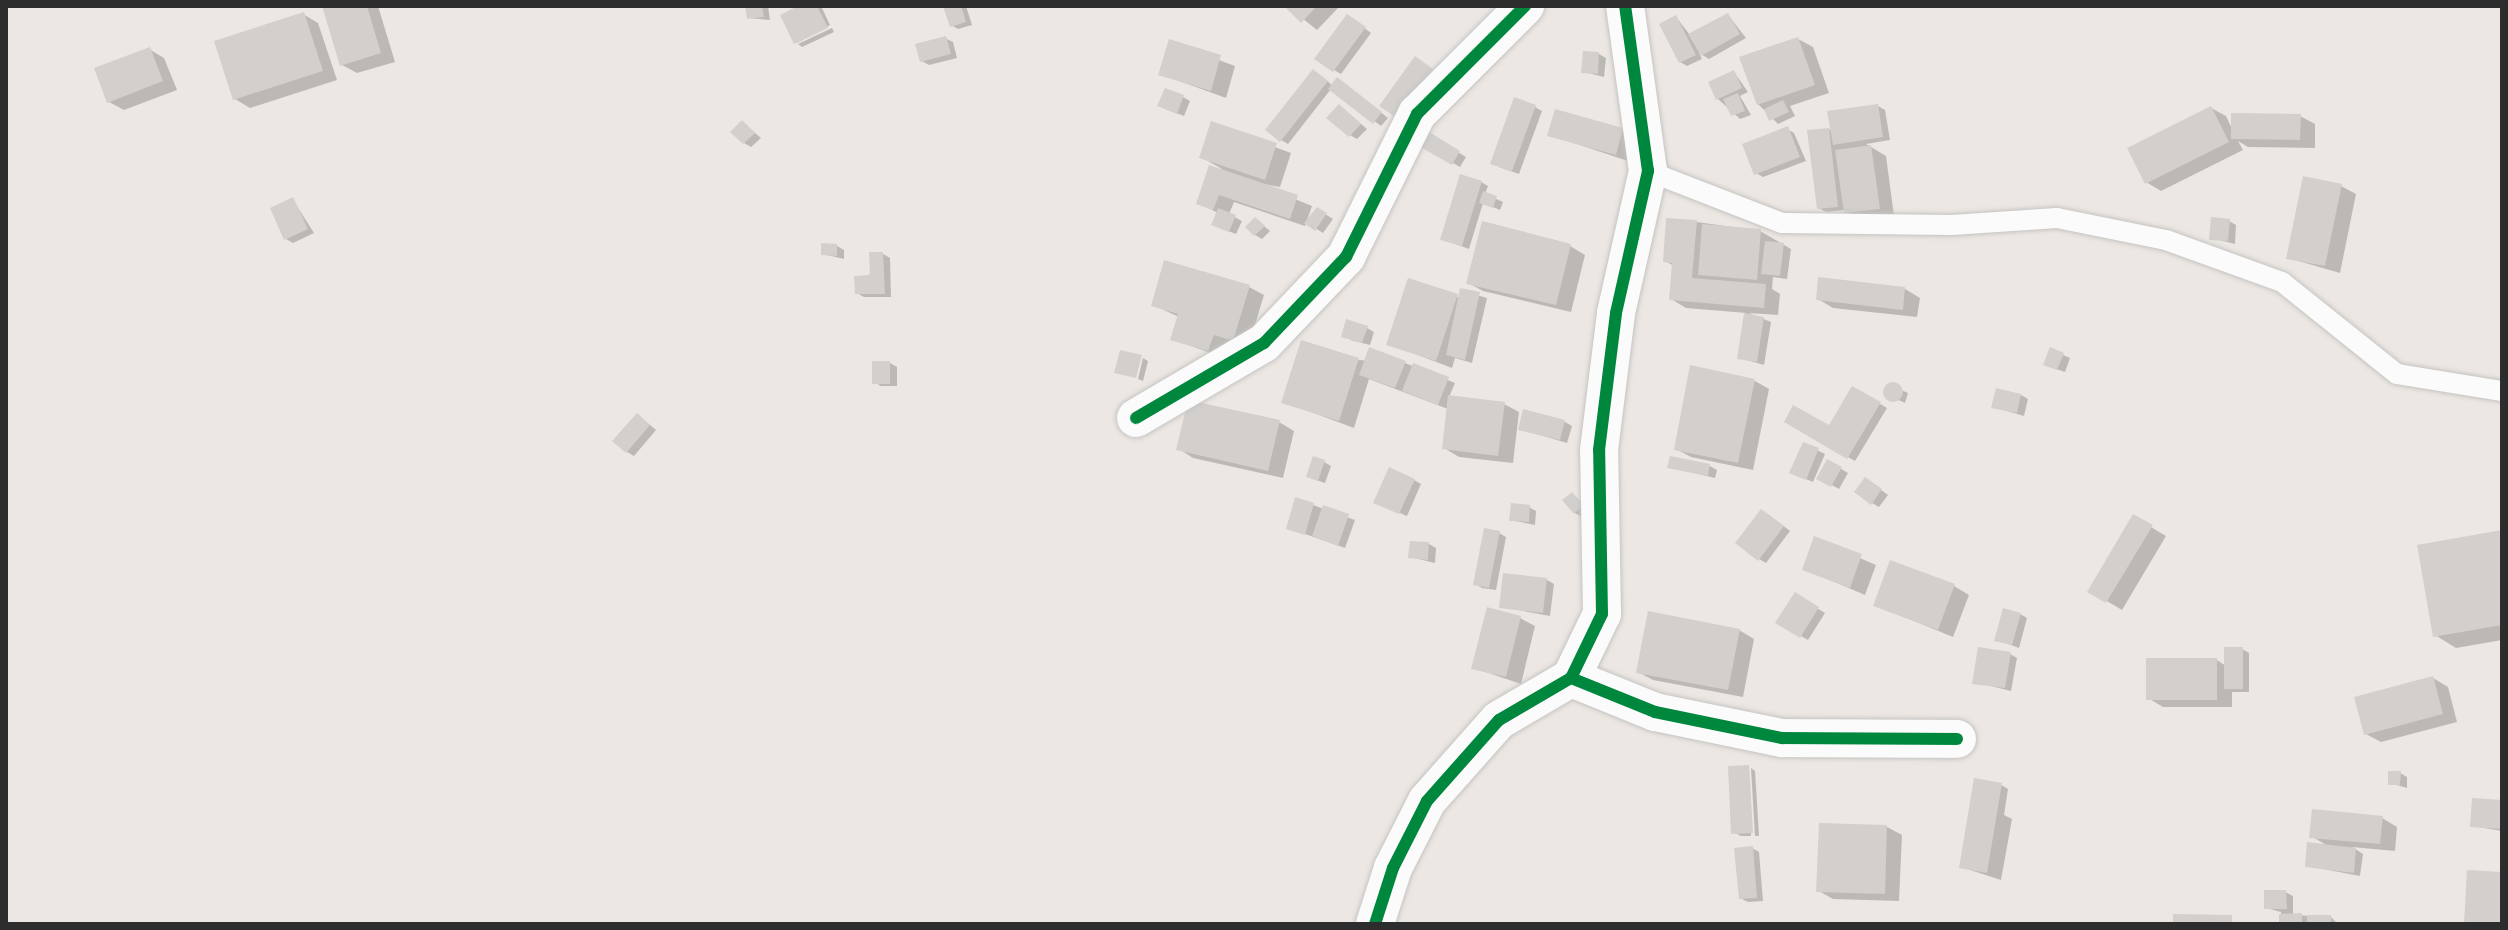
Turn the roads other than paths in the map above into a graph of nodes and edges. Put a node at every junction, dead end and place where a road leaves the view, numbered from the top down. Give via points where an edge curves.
1 (1525, 6) edge
2 (1625, 6) edge
3 (1648, 171) junction
4 (2502, 391) edge
5 (1136, 418) dead end
6 (1571, 678) junction
7 (1957, 739) dead end
8 (1375, 924) edge

1 - 5 street via 1417,114 1346,257 1264,343
2 - 3 street
3 - 4 lane via 1782,223 1952,225 2057,218 2166,240 2282,282 2397,374
3 - 6 street via 1616,313 1599,450 1602,614
6 - 7 street via 1655,712 1782,738
6 - 8 street via 1499,720 1427,801 1393,868

